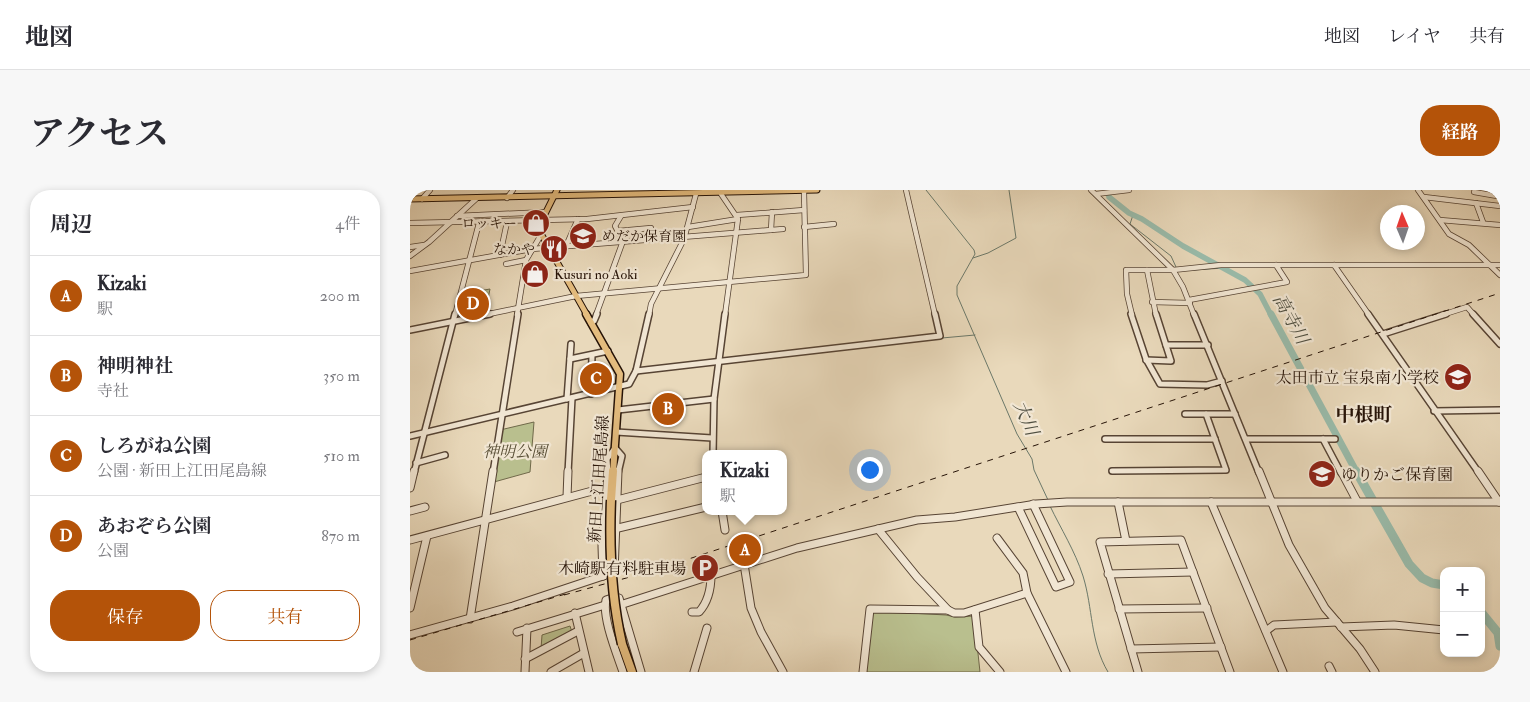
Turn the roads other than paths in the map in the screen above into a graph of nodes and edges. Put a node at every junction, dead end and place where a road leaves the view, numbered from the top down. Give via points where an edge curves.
1 (430, 190) edge
2 (513, 190) edge
3 (558, 190) edge
4 (604, 190) edge
5 (817, 190) edge
6 (906, 190) edge
7 (1129, 190) edge
8 (1418, 190) edge
9 (1495, 190) edge
10 (801, 191) edge
11 (1474, 191) edge
12 (698, 192) edge
13 (752, 192) edge
14 (1094, 192) edge
15 (721, 194) junction
16 (600, 196) junction
17 (554, 197) junction
18 (1424, 197) junction
19 (477, 198) junction
20 (507, 198) junction
21 (413, 199) edge
22 (422, 199) junction
23 (1478, 203) junction
24 (410, 204) edge
25 (1500, 206) edge
26 (693, 207) junction
27 (804, 210) junction
28 (546, 212) junction
29 (772, 212) junction
30 (457, 216) junction
31 (621, 216) junction
32 (737, 217) junction
33 (578, 219) junction
34 (542, 220) junction
35 (1440, 220) junction
36 (507, 222) junction
37 (1483, 222) junction
38 (410, 223) edge
39 (450, 223) junction
40 (479, 223) junction
41 (834, 224) dead end
42 (1493, 224) junction
43 (1500, 225) edge
44 (688, 227) junction
45 (804, 227) junction
46 (651, 228) dead end
47 (783, 229) dead end
48 (771, 230) junction
49 (1500, 230) edge
50 (618, 231) junction
51 (735, 233) junction
52 (541, 235) junction
53 (685, 238) junction
54 (623, 241) junction
55 (426, 244) junction
56 (566, 246) junction
57 (410, 247) edge
58 (548, 247) junction
59 (532, 249) junction
60 (500, 255) junction
61 (410, 256) edge
62 (470, 260) junction
63 (526, 260) junction
64 (506, 264) dead end
65 (1276, 265) junction
66 (1334, 265) junction
67 (1489, 265) junction
68 (1500, 265) edge
69 (1147, 270) junction
70 (1172, 270) junction
71 (410, 271) edge
72 (1500, 276) edge
73 (729, 283) junction
74 (658, 290) junction
75 (604, 293) junction
76 (576, 296) junction
77 (1190, 301) junction
78 (1152, 302) junction
79 (518, 308) junction
80 (455, 320) junction
81 (591, 323) junction
82 (410, 330) edge
83 (1383, 334) junction
84 (571, 344) dead end
85 (1500, 344) edge
86 (1166, 345) junction
87 (1208, 346) junction
88 (608, 351) junction
89 (592, 355) junction
90 (570, 359) junction
91 (1146, 360) junction
92 (718, 362) junction
93 (636, 371) junction
94 (1222, 380) junction
95 (620, 387) junction
96 (591, 394) junction
97 (570, 398) junction
98 (714, 399) junction
99 (618, 410) junction
100 (1500, 410) edge
101 (1434, 411) junction
102 (502, 414) junction
103 (1186, 414) dead end
104 (1206, 414) junction
105 (1235, 414) junction
106 (425, 432) junction
107 (616, 432) junction
108 (410, 436) edge
109 (712, 438) junction
110 (1106, 439) dead end
111 (1246, 439) junction
112 (1323, 439) junction
113 (1335, 439) dead end
114 (1215, 440) junction
115 (615, 448) junction
116 (713, 450) edge
117 (445, 456) dead end
118 (416, 463) junction
119 (1112, 471) dead end
120 (702, 478) edge
121 (607, 487) junction
122 (410, 488) edge
123 (567, 497) junction
124 (614, 500) junction
125 (1271, 501) junction
126 (1118, 502) junction
127 (1211, 502) junction
128 (1357, 502) junction
129 (1499, 502) edge
130 (1033, 504) junction
131 (1018, 506) junction
132 (425, 507) dead end
133 (702, 508) edge
134 (410, 511) edge
135 (723, 515) edge
136 (486, 519) junction
137 (616, 529) junction
138 (878, 529) junction
139 (725, 530) dead end
140 (603, 532) junction
141 (427, 536) junction
142 (997, 538) dead end
143 (410, 540) edge
144 (1126, 541) junction
145 (744, 564) junction
146 (1193, 572) junction
147 (1108, 574) junction
148 (711, 575) junction
149 (603, 577) junction
150 (1027, 593) junction
151 (605, 605) junction
152 (620, 605) junction
153 (410, 608) edge
154 (1207, 608) junction
155 (1119, 609) junction
156 (948, 610) junction
157 (975, 610) junction
158 (692, 612) dead end
159 (575, 613) junction
160 (470, 619) junction
161 (1339, 624) junction
162 (527, 628) junction
163 (707, 628) dead end
164 (1440, 630) edge
165 (578, 631) junction
166 (1266, 631) junction
167 (517, 632) dead end
168 (410, 635) edge
169 (1221, 647) junction
170 (1131, 649) junction
171 (584, 653) junction
172 (525, 659) junction
173 (525, 672) edge
174 (551, 672) edge
175 (589, 672) edge
176 (623, 672) edge
177 (632, 672) edge
178 (640, 672) edge
179 (694, 672) edge
180 (782, 672) edge
181 (863, 672) edge
182 (1000, 672) edge
183 (1066, 672) edge
184 (1138, 672) edge
185 (1230, 672) edge
186 (1284, 672) edge
187 (1375, 672) edge

1 - 22 street
2 - 20 street
3 - 17 main road
4 - 16 street
5 - 10 main road
6 - 92 street via 940,336
7 - 14 street
8 - 18 street
9 - 11 street via 1497,196
10 - 13 main road
10 - 27 street
11 - 23 street
12 - 15 main road
12 - 16 main road
12 - 26 street
13 - 15 main road
14 - 70 street
15 - 32 street
16 - 17 main road
17 - 20 main road
17 - 28 main road
18 - 23 street
18 - 35 street
19 - 20 main road
19 - 22 main road
19 - 30 street
21 - 22 main road
21 - 24 street
23 - 25 street
23 - 37 street
26 - 31 street
26 - 44 street
27 - 29 street
27 - 45 street
28 - 30 street
28 - 34 main road
29 - 32 street
29 - 48 street
30 - 39 street
31 - 33 street
31 - 50 street via 615,226
32 - 44 street
32 - 51 street
33 - 34 street
33 - 56 street
34 - 36 street
34 - 52 main road
35 - 37 street
35 - 67 street via 1450,234 1469,245
36 - 40 street
36 - 60 street
37 - 42 street
38 - 39 street
39 - 40 street
39 - 55 street
40 - 62 street
41 - 45 street
42 - 43 street
42 - 49 street
44 - 53 street
45 - 73 street via 806,275
46 - 50 street
47 - 48 street
48 - 51 street
50 - 54 street
51 - 53 street
51 - 73 street
52 - 58 main road, 新田上江田尾島線
52 - 59 street
53 - 54 street
53 - 74 street
54 - 56 street
54 - 75 street
55 - 57 street
55 - 61 street
56 - 58 street
58 - 59 street
58 - 76 main road, 新田上江田尾島線
59 - 60 street
59 - 63 street
60 - 62 street
62 - 71 street
62 - 80 street
63 - 64 street
63 - 79 street
65 - 66 street
65 - 70 street via 1221,265
65 - 77 street via 1287,282
66 - 67 street
66 - 83 street
67 - 68 street
67 - 72 street
69 - 70 street
69 - 78 street
69 - 91 street via 1126,270 1128,300
70 - 77 street
73 - 74 street
73 - 92 street
74 - 75 street
74 - 93 street via 648,315
75 - 76 street
75 - 81 street
76 - 79 street
76 - 81 main road, 新田上江田尾島線
77 - 78 street
77 - 87 street
78 - 86 street
79 - 80 street
79 - 102 street
80 - 82 street
80 - 106 street
81 - 88 main road, 新田上江田尾島線
83 - 85 street via 1467,307
83 - 101 street
84 - 90 street
86 - 87 street
86 - 91 street via 1171,360
87 - 94 street
88 - 89 street
88 - 95 main road, 新田上江田尾島線 via 620,374
89 - 90 street
89 - 96 street
90 - 97 street
91 - 94 street via 1160,384 1207,385
92 - 93 street
92 - 98 street
93 - 95 street via 629,384
94 - 105 street
95 - 96 street
95 - 99 main road, 新田上江田尾島線
96 - 97 street
97 - 102 street
97 - 123 street
98 - 99 street
98 - 109 street
99 - 107 main road, 新田上江田尾島線
100 - 101 street
101 - 129 street
102 - 106 street
102 - 136 street
103 - 104 street
104 - 105 street
104 - 114 street
105 - 111 street
106 - 108 street
106 - 118 street
107 - 109 street
107 - 115 main road, 新田上江田尾島線
109 - 116 street
110 - 114 street
111 - 112 street
111 - 125 street
112 - 113 street
112 - 128 street
114 - 119 street via 1226,470
115 - 121 street via 607,460
115 - 124 main road, 新田上江田尾島線
115 - 124 street via 622,456
117 - 118 street
118 - 122 street
120 - 124 street
121 - 123 street
121 - 140 street
123 - 136 street
124 - 137 street
124 - 177 main road, 新田上江田尾島線, bridge via 609,574 613,607
125 - 127 street
125 - 128 street
125 - 161 street via 1312,587
126 - 127 street
126 - 130 street
126 - 144 street
127 - 166 street
128 - 129 street
130 - 131 street
130 - 131 street via 1070,582 1056,587
131 - 138 street via 917,520
132 - 134 street
133 - 137 street
135 - 139 street
136 - 141 street
136 - 160 street
137 - 140 street
137 - 149 street via 615,571
138 - 145 street via 783,551
138 - 156 street
140 - 149 street
141 - 143 street
141 - 153 street
142 - 150 street via 1023,573
144 - 146 street via 1181,540
144 - 147 street via 1100,542
145 - 148 street
145 - 180 street via 751,608
146 - 147 street
146 - 154 street
147 - 155 street
148 - 152 street
148 - 158 street via 704,607 699,612
149 - 160 street
150 - 157 street
150 - 183 street
151 - 152 street via 606,600 617,597
151 - 159 street
151 - 176 street
152 - 178 street
154 - 155 street
154 - 169 street
155 - 170 street
156 - 157 street via 954,613
156 - 181 street via 870,609
157 - 182 street via 979,647
159 - 162 street
159 - 165 street
160 - 168 street
161 - 164 street
161 - 166 street via 1274,625
161 - 187 street
162 - 167 street
162 - 172 street
163 - 179 street
165 - 171 street
165 - 172 street
166 - 186 street
169 - 170 street
169 - 185 street
170 - 184 street
171 - 174 street
171 - 175 street
172 - 173 street

